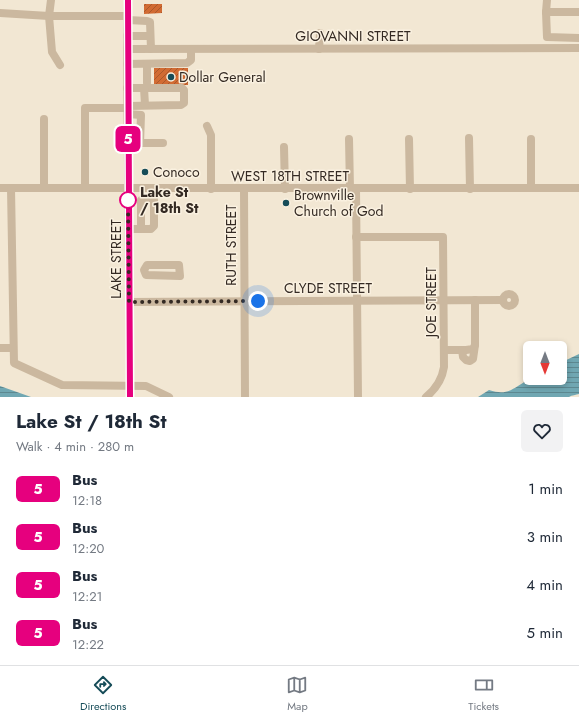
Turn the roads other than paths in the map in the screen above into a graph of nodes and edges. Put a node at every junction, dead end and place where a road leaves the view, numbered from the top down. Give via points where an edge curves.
1 (51, 0) edge
2 (128, 0) edge
3 (547, 0) edge
4 (546, 12) junction
5 (579, 12) edge
6 (0, 13) edge
7 (48, 16) junction
8 (128, 18) junction
9 (320, 33) dead end
10 (127, 36) junction
11 (150, 36) junction
12 (579, 38) edge
13 (319, 48) junction
14 (579, 48) edge
15 (127, 49) junction
16 (151, 49) junction
17 (191, 49) junction
18 (127, 64) junction
19 (147, 64) junction
20 (60, 65) dead end
21 (146, 85) junction
22 (128, 88) junction
23 (145, 105) junction
24 (128, 109) junction
25 (44, 119) dead end
26 (207, 126) dead end
27 (469, 138) dead end
28 (349, 139) dead end
29 (410, 139) dead end
30 (531, 139) dead end
31 (128, 143) junction
32 (140, 143) junction
33 (163, 143) dead end
34 (284, 147) dead end
35 (0, 188) edge
36 (11, 188) junction
37 (44, 188) junction
38 (85, 188) junction
39 (128, 188) junction
40 (154, 188) junction
41 (531, 188) junction
42 (579, 188) edge
43 (211, 189) junction
44 (244, 189) junction
45 (285, 189) junction
46 (353, 189) junction
47 (410, 189) junction
48 (470, 189) junction
49 (154, 198) junction
50 (147, 216) junction
51 (128, 229) junction
52 (356, 237) junction
53 (164, 265) junction
54 (144, 270) junction
55 (129, 271) junction
56 (164, 276) junction
57 (475, 300) junction
58 (502, 300) dead end
59 (244, 301) junction
60 (357, 301) junction
61 (444, 301) junction
62 (129, 302) junction
63 (0, 348) edge
64 (13, 348) junction
65 (444, 350) junction
66 (130, 386) junction
67 (428, 396) edge
68 (130, 397) edge
69 (169, 397) edge
70 (245, 397) edge
71 (358, 397) edge

1 - 7 street
2 - 8 street, LAKE STREET
3 - 4 street
4 - 5 street
4 - 12 street via 547,37
6 - 7 street
7 - 8 street
7 - 20 street via 52,52
8 - 10 street, LAKE STREET
8 - 11 street via 150,22
9 - 13 street
10 - 11 street
10 - 15 street, LAKE STREET
11 - 16 street
13 - 14 street, GIOVANNI STREET
13 - 17 street, GIOVANNI STREET
15 - 16 street, GIOVANNI STREET
15 - 18 street, LAKE STREET
16 - 17 street, GIOVANNI STREET
17 - 19 street via 191,60 187,63
18 - 19 street
18 - 22 street, LAKE STREET
19 - 21 street
21 - 22 street
21 - 23 street
21 - 23 street via 182,88 184,103
22 - 24 street, LAKE STREET
23 - 24 street
24 - 31 street, LAKE STREET
24 - 32 street via 141,115
24 - 38 street via 85,108
25 - 37 street
26 - 43 street via 210,135
27 - 48 street
28 - 46 street
29 - 47 street
30 - 41 street
31 - 32 street
31 - 39 street, LAKE STREET
32 - 33 street
34 - 45 street
35 - 36 street, WEST 18TH STREET
36 - 37 street, WEST 18TH STREET
36 - 64 street
37 - 38 street, WEST 18TH STREET
38 - 39 street, WEST 18TH STREET
39 - 40 street, WEST 18TH STREET
39 - 51 street, LAKE STREET
40 - 43 street, WEST 18TH STREET
40 - 49 street
41 - 42 street, WEST 18TH STREET
41 - 48 street, WEST 18TH STREET
43 - 44 street, WEST 18TH STREET
44 - 45 street, WEST 18TH STREET
44 - 59 street, RUTH STREET
45 - 46 street, WEST 18TH STREET
46 - 47 street, WEST 18TH STREET
46 - 52 street
47 - 48 street, WEST 18TH STREET
49 - 50 street
49 - 50 street via 141,200
50 - 51 street
51 - 55 street, LAKE STREET
52 - 60 street
52 - 61 street, JOE STREET via 443,237
53 - 54 street via 147,265
53 - 56 street
53 - 56 street via 179,265 180,276
54 - 55 street
54 - 56 street via 146,275
55 - 62 street, LAKE STREET
57 - 58 street, CLYDE STREET
57 - 61 street, CLYDE STREET
57 - 65 street via 473,349
59 - 60 street, CLYDE STREET
59 - 62 street, CLYDE STREET
59 - 70 street, RUTH STREET
60 - 61 street, CLYDE STREET
60 - 71 street
61 - 65 street, JOE STREET
62 - 66 street, LAKE STREET
63 - 64 street
64 - 66 street via 14,362 57,383 68,386
65 - 67 street, JOE STREET via 444,367 440,381
66 - 68 street, LAKE STREET
66 - 69 street via 146,386

